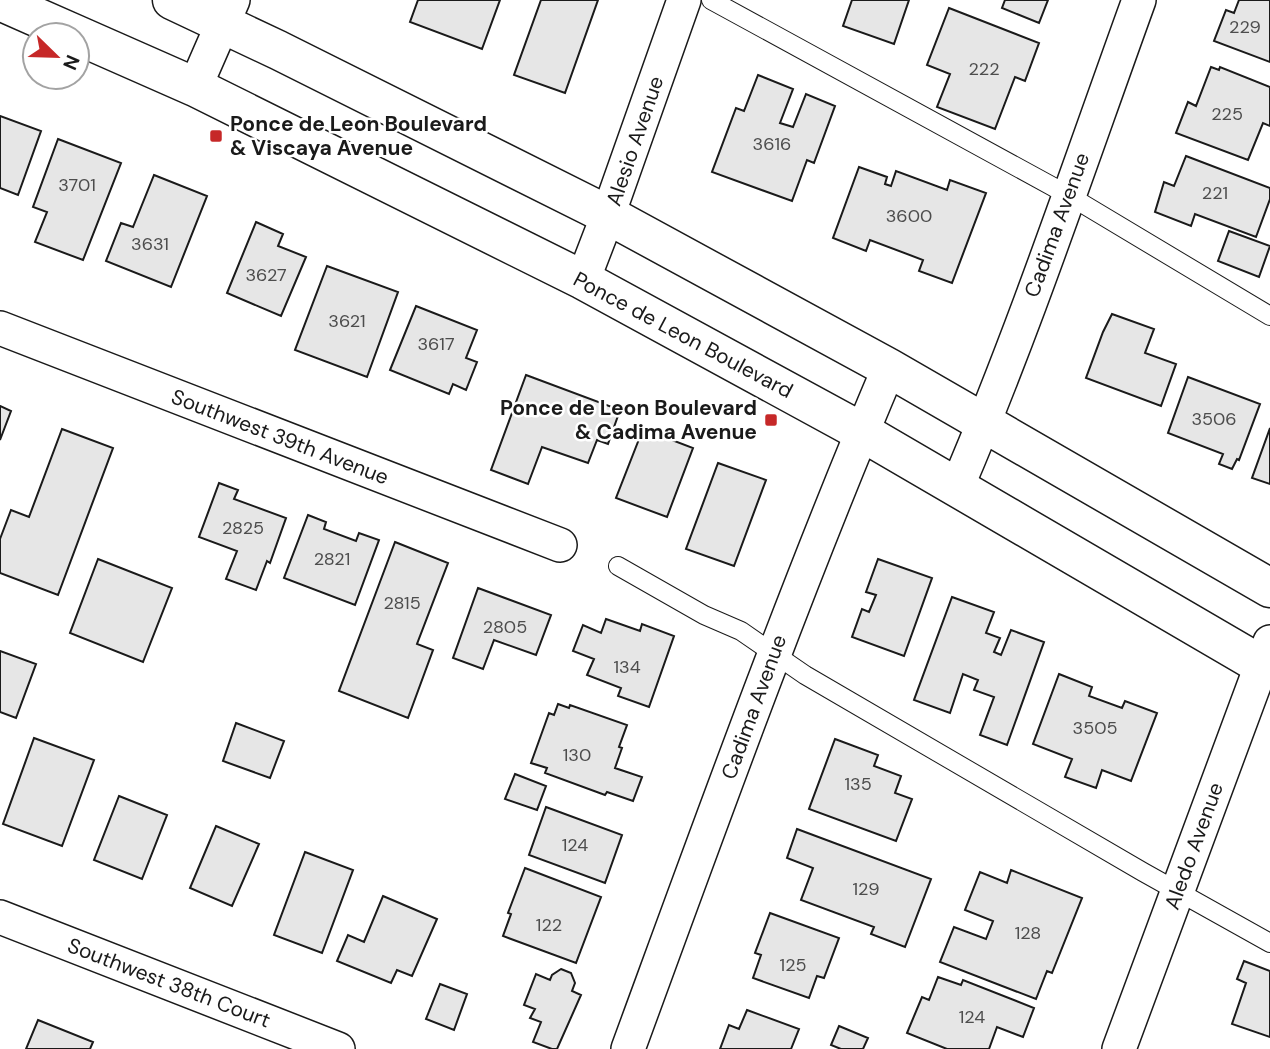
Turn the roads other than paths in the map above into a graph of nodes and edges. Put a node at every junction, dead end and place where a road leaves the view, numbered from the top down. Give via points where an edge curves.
1 (172, 0) edge
2 (684, 0) edge
3 (711, 0) edge
4 (1139, 0) edge
5 (0, 1) edge
6 (228, 12) edge
7 (45, 21) edge
8 (91, 41) edge
9 (195, 87) junction
10 (1068, 195) junction
11 (608, 215) junction
12 (583, 280) junction
13 (1270, 316) edge
14 (0, 328) edge
15 (890, 368) junction
16 (985, 422) junction
17 (862, 432) junction
18 (957, 487) junction
19 (560, 545) dead end
20 (618, 566) dead end
21 (1270, 588) edge
22 (773, 653) junction
23 (1267, 659) edge
24 (1178, 891) junction
25 (0, 917) edge
26 (1270, 943) edge
27 (338, 1049) edge
28 (628, 1049) edge
29 (1119, 1049) edge

1 - 6 street
2 - 11 street, Alesio Avenue
3 - 10 lane
4 - 10 street, Cadima Avenue
5 - 7 street, Ponce de Leon Boulevard
6 - 9 street
6 - 11 street
8 - 9 street, Ponce de Leon Boulevard
9 - 12 street, Ponce de Leon Boulevard
10 - 13 lane
10 - 16 street, Cadima Avenue
11 - 12 street, Alesio Avenue
11 - 15 street
12 - 17 street, Ponce de Leon Boulevard
14 - 19 street, Southwest 39th Avenue
15 - 16 street
15 - 17 street, Cadima Avenue
16 - 18 street, Cadima Avenue
16 - 21 street
17 - 18 street, Ponce de Leon Boulevard
17 - 22 street, Cadima Avenue
18 - 23 street, Ponce de Leon Boulevard
20 - 22 lane via 741,631
22 - 24 lane
22 - 28 street, Cadima Avenue
23 - 24 street, Aledo Avenue
24 - 26 lane
24 - 29 street, Aledo Avenue
25 - 27 street, Southwest 38th Court

